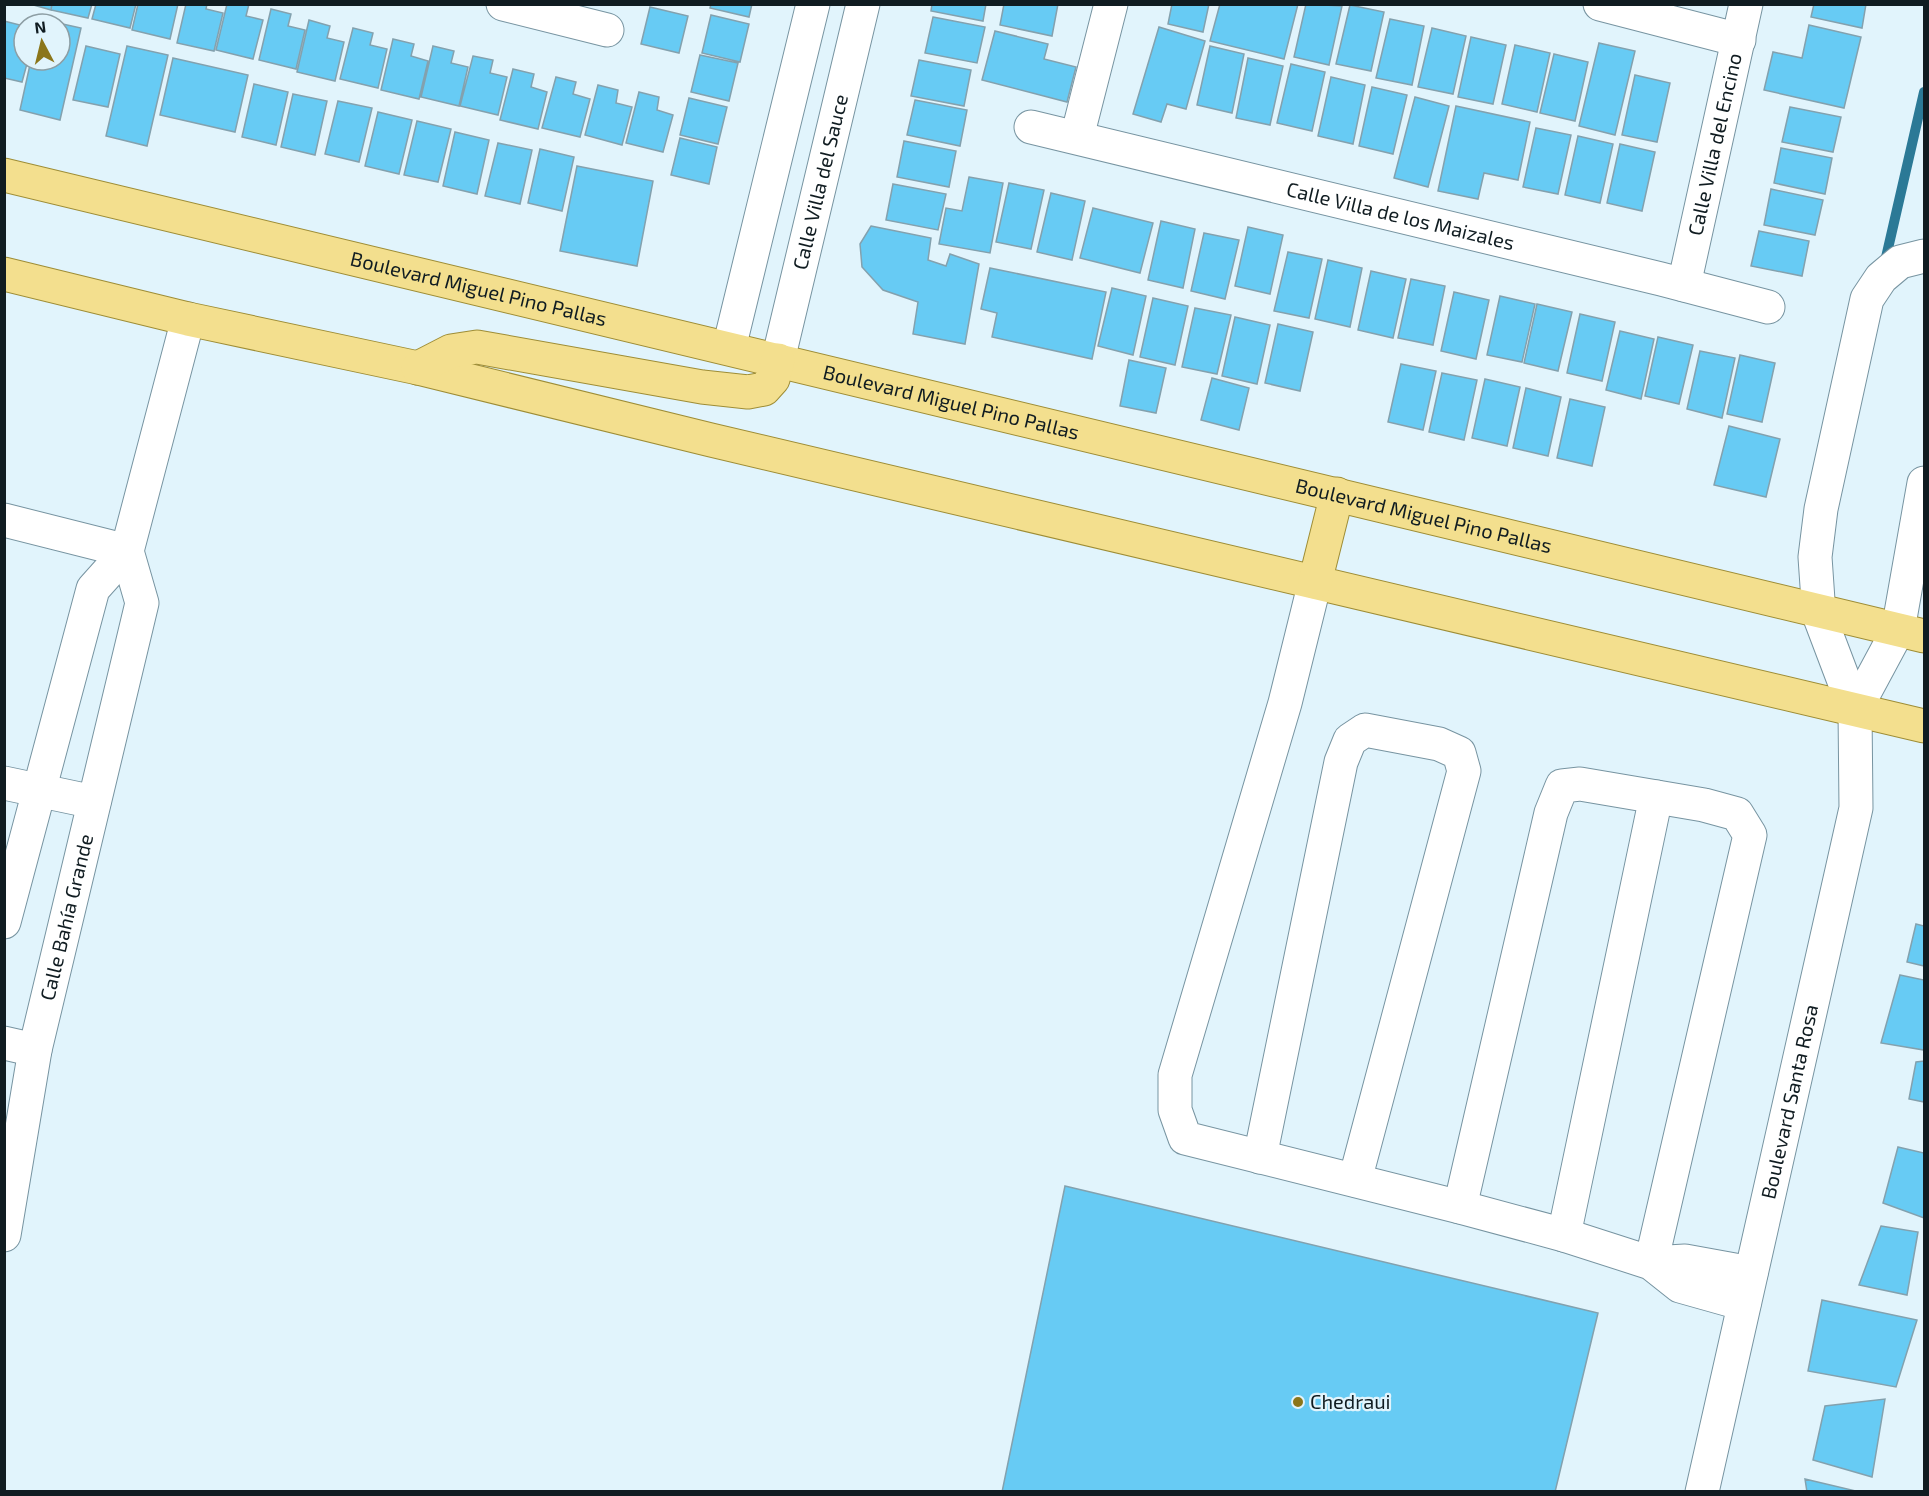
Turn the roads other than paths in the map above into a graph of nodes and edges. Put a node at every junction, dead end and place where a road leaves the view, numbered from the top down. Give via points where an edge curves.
1 (503, 4) edge
2 (813, 4) edge
3 (863, 4) edge
4 (1111, 4) edge
5 (1600, 4) edge
6 (1746, 4) edge
7 (552, 10) edge
8 (607, 30) dead end
9 (1739, 40) junction
10 (1031, 127) dead end
11 (1077, 137) junction
12 (4, 175) edge
13 (1924, 256) edge
14 (4, 274) edge
15 (1684, 285) junction
16 (1768, 307) dead end
17 (188, 319) junction
18 (729, 348) junction
19 (778, 360) junction
20 (418, 368) junction
21 (1924, 483) edge
22 (1337, 494) junction
23 (4, 520) edge
24 (127, 551) junction
25 (1315, 582) junction
26 (1819, 611) junction
27 (1911, 633) edge
28 (1855, 710) junction
29 (1924, 726) edge
30 (4, 783) edge
31 (39, 792) junction
32 (1656, 797) junction
33 (94, 802) junction
34 (4, 922) edge
35 (20, 1046) edge
36 (1260, 1157) junction
37 (1355, 1180) junction
38 (1460, 1207) junction
39 (4, 1235) edge
40 (1564, 1235) junction
41 (1651, 1263) junction
42 (1751, 1273) junction
43 (1744, 1304) junction
44 (1702, 1491) edge

1 - 7 street
2 - 18 street
3 - 19 street, Calle Villa del Sauce
4 - 11 street
5 - 9 street
6 - 9 street, Calle Villa del Encino
7 - 8 street
9 - 15 street, Calle Villa del Encino
10 - 11 street, Calle Villa de los Maizales
11 - 15 street, Calle Villa de los Maizales
12 - 18 main road, Boulevard Miguel Pino Pallas
13 - 26 street via 1900,262 1881,278 1867,299 1821,509 1815,557
14 - 17 main road
15 - 16 street, Calle Villa de los Maizales
17 - 20 main road
17 - 24 street
18 - 19 main road, Boulevard Miguel Pino Pallas
19 - 20 main road via 773,379 764,389 748,392 477,346 451,351
19 - 22 main road, Boulevard Miguel Pino Pallas
20 - 25 main road
21 - 27 street
22 - 25 main road
22 - 26 main road, Boulevard Miguel Pino Pallas
23 - 24 street
24 - 31 street via 93,589
24 - 33 street, Calle Bahía Grande via 142,603
25 - 28 main road
25 - 36 street via 1285,703 1175,1075 1175,1110 1185,1138
26 - 27 main road, Boulevard Miguel Pino Pallas
26 - 28 street
27 - 28 street
28 - 29 main road
28 - 42 street, Boulevard Santa Rosa via 1856,808
30 - 31 street
31 - 33 street
31 - 34 street
32 - 38 street via 1580,784 1562,786 1551,813
32 - 40 street
32 - 41 street via 1737,814 1750,835
33 - 35 street, Calle Bahía Grande
35 - 39 street, Calle Bahía Grande
36 - 37 street
36 - 37 street via 1341,762 1350,740 1365,730 1439,744 1460,753 1464,771
37 - 38 street
38 - 40 street
40 - 41 street
41 - 42 street via 1686,1261
41 - 43 street via 1680,1286
42 - 43 street, Boulevard Santa Rosa
43 - 44 street, Boulevard Santa Rosa

